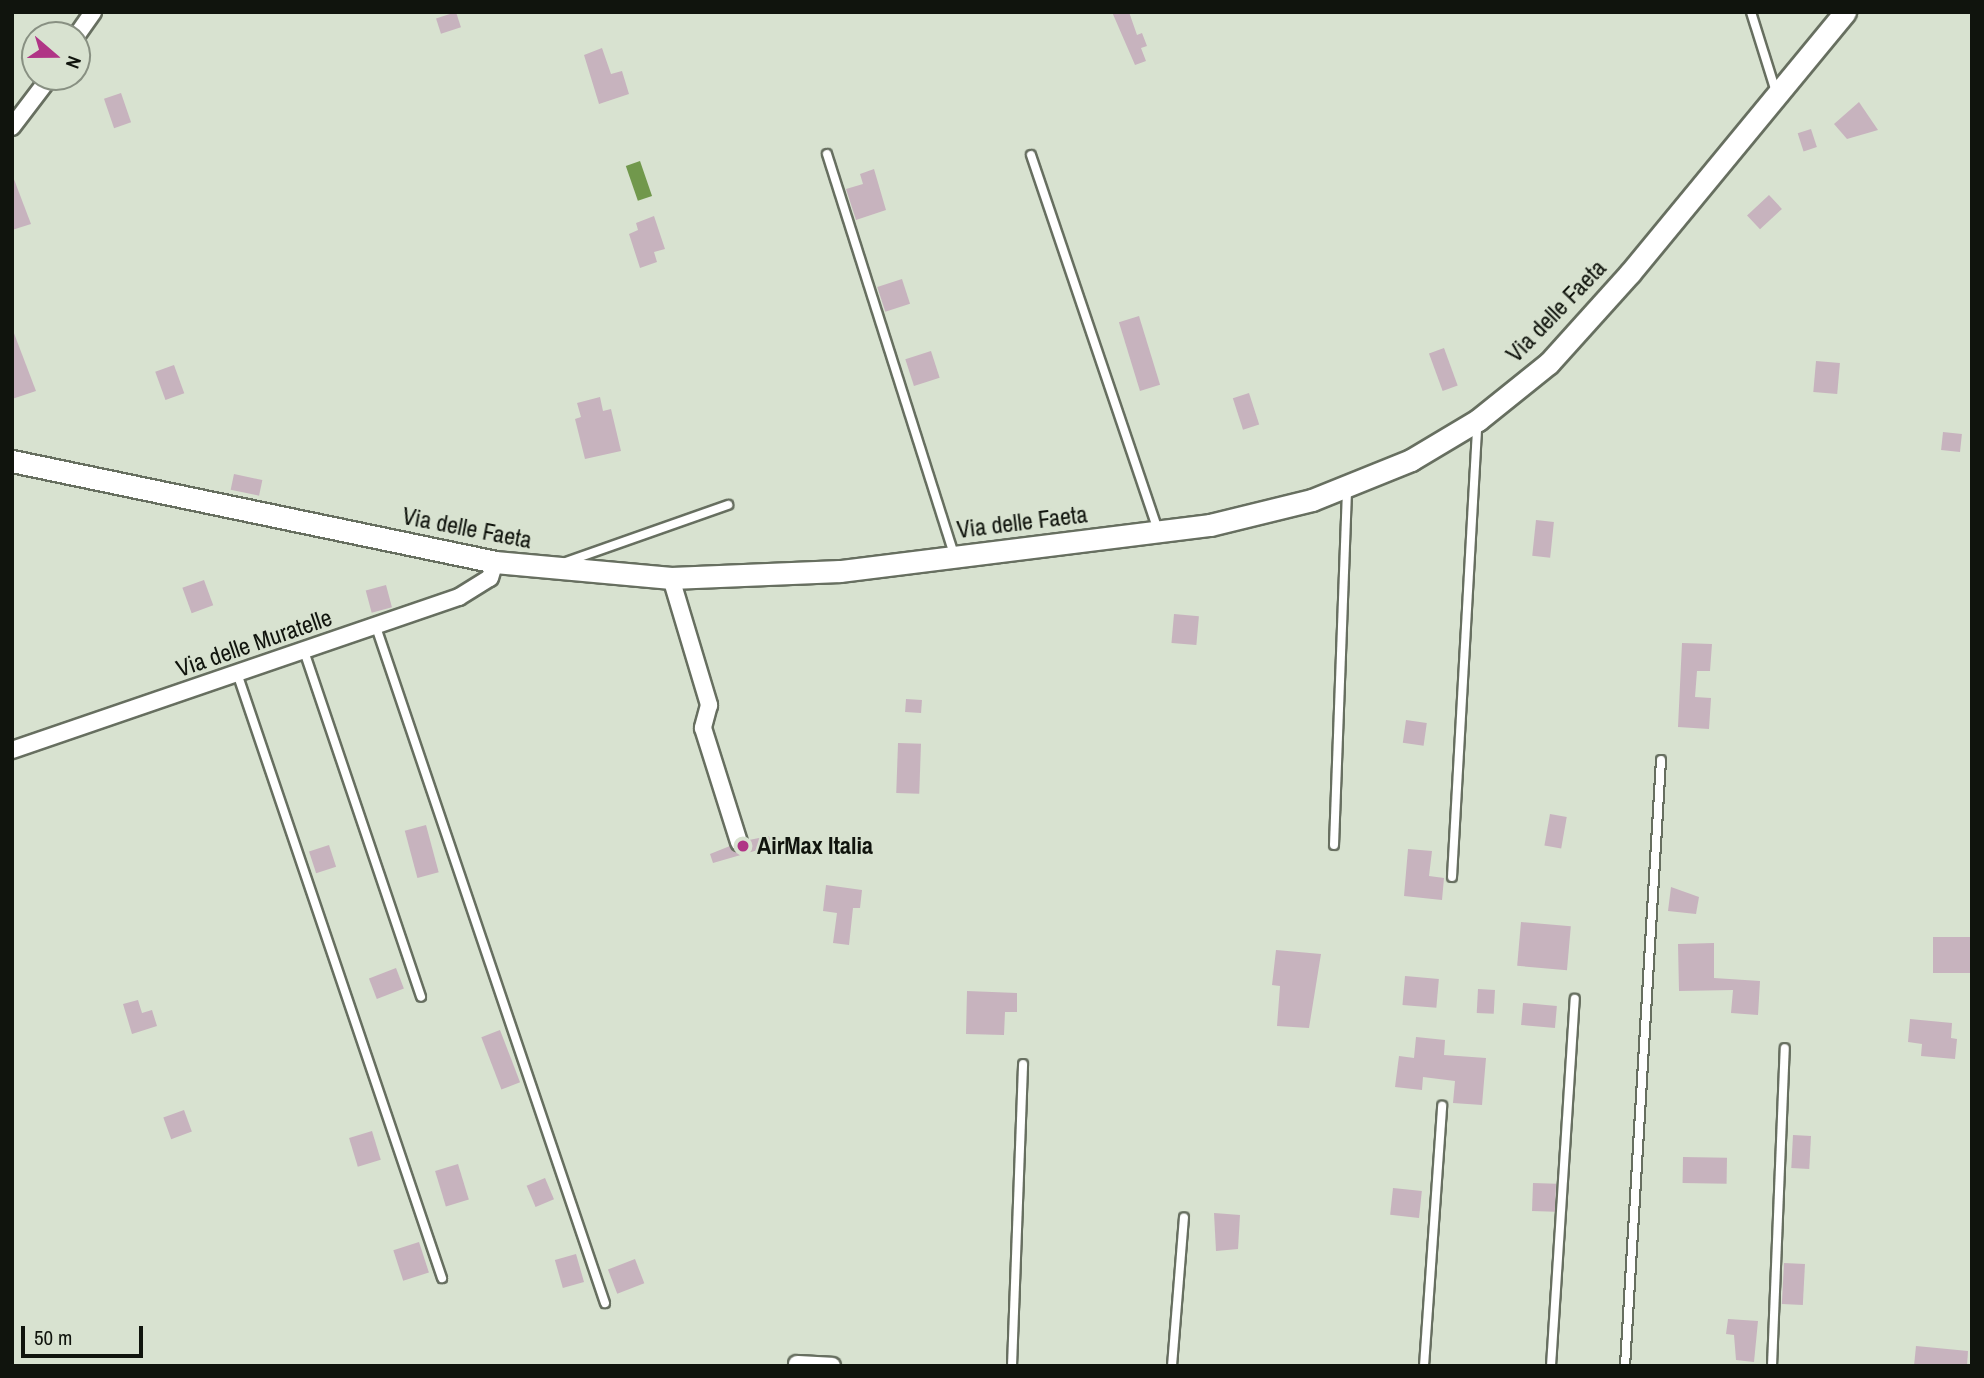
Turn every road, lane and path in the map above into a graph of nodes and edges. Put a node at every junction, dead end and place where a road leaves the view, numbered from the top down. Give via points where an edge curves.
1 (1751, 12) edge
2 (1845, 12) edge
3 (39, 91) edge
4 (1777, 95) junction
5 (12, 127) edge
6 (827, 154) dead end
7 (1031, 155) dead end
8 (1478, 420) junction
9 (12, 461) edge
10 (1347, 486) junction
11 (728, 505) dead end
12 (1159, 531) junction
13 (955, 557) junction
14 (495, 562) junction
15 (546, 569) junction
16 (671, 579) junction
17 (375, 625) junction
18 (304, 651) junction
19 (237, 673) junction
20 (12, 750) edge
21 (1661, 760) dead end
22 (739, 842) dead end
23 (1334, 845) dead end
24 (1452, 877) dead end
25 (421, 997) dead end
26 (1575, 999) dead end
27 (1785, 1048) dead end
28 (1023, 1063) dead end
29 (1442, 1106) dead end
30 (1184, 1217) dead end
31 (442, 1278) dead end
32 (605, 1303) dead end
33 (797, 1364) dead end
34 (832, 1366) edge
35 (1012, 1366) edge
36 (1172, 1366) edge
37 (1424, 1366) edge
38 (1551, 1366) edge
39 (1625, 1366) edge
40 (1772, 1366) edge

1 - 4 lane
2 - 4 street, Via delle Faeta
3 - 5 street
4 - 8 street, Via delle Faeta via 1549,363
6 - 13 lane
7 - 12 lane
8 - 10 street, Via delle Faeta via 1411,460
8 - 24 lane
9 - 14 street, Via delle Faeta
10 - 12 street, Via delle Faeta via 1287,507
10 - 23 lane
11 - 15 lane
12 - 13 street, Via delle Faeta
13 - 16 street, Via delle Faeta via 839,571
14 - 15 street, Via delle Faeta
14 - 17 street, Via delle Muratelle via 491,578 480,588
15 - 16 street, Via delle Faeta
16 - 22 street via 709,705 703,727
17 - 18 street, Via delle Muratelle
17 - 32 lane
18 - 19 street, Via delle Muratelle
18 - 25 lane
19 - 20 street, Via delle Muratelle
19 - 31 lane
21 - 39 lane
26 - 38 lane
27 - 40 lane
28 - 35 lane
29 - 37 lane
30 - 36 lane
33 - 34 street

